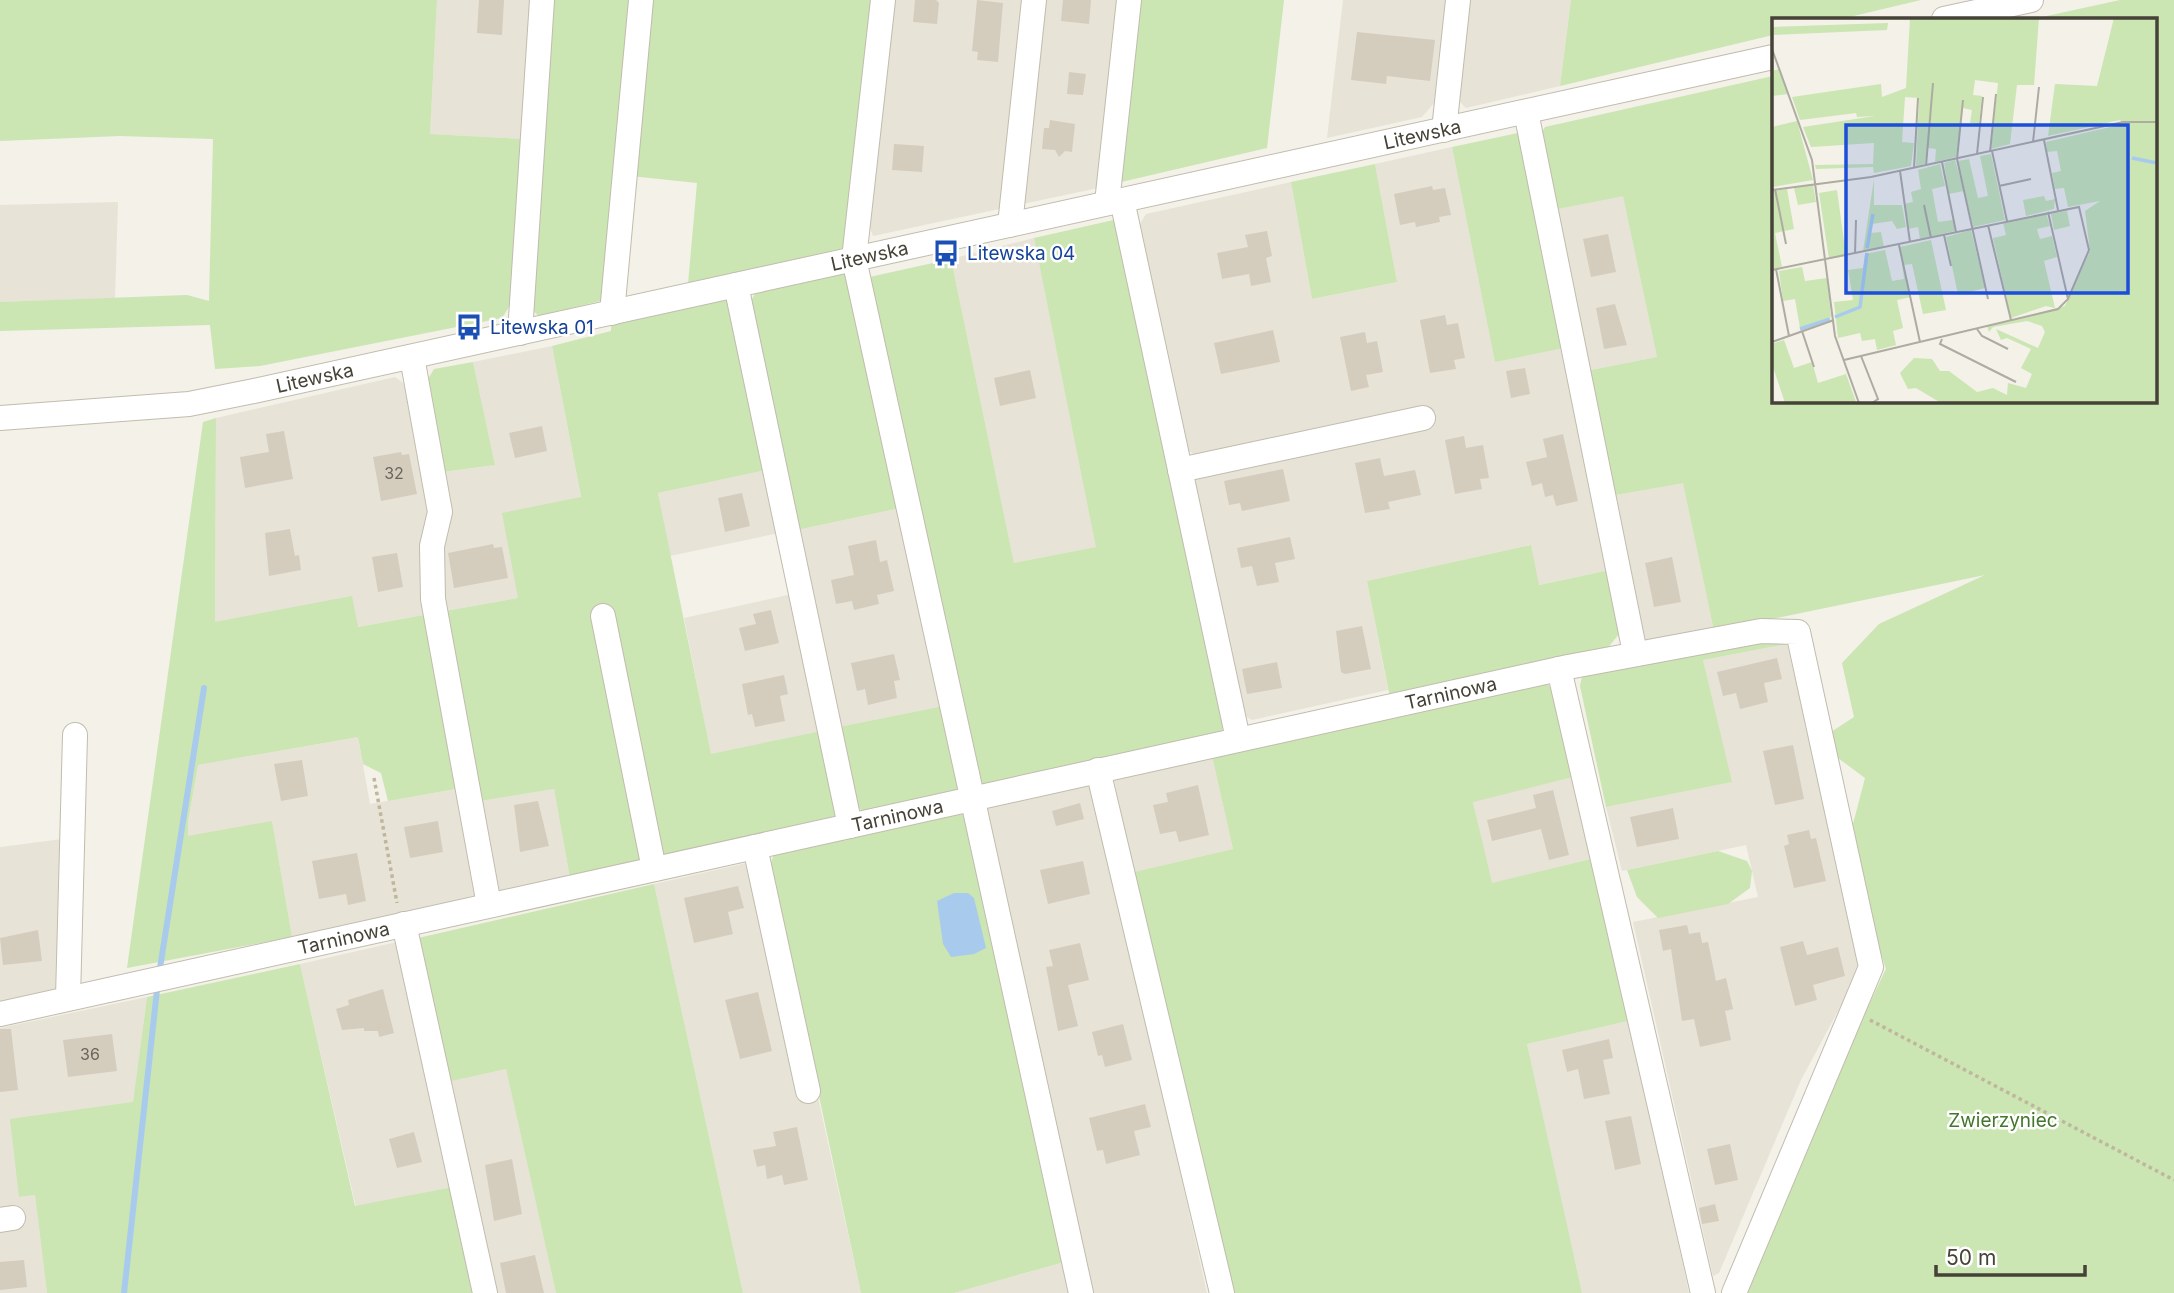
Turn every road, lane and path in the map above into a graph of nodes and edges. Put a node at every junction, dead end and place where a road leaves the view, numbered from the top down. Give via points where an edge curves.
1 (542, 0) edge
2 (641, 0) edge
3 (883, 0) edge
4 (1034, 0) edge
5 (1129, 0) edge
6 (1458, 0) edge
7 (2031, 0) edge
8 (1949, 18) edge
9 (1772, 57) edge
10 (1526, 112) junction
11 (1444, 130) junction
12 (1115, 202) junction
13 (1010, 225) junction
14 (855, 259) junction
15 (736, 285) junction
16 (612, 313) junction
17 (520, 333) junction
18 (412, 357) junction
19 (0, 418) edge
20 (1423, 418) dead end
21 (1180, 470) junction
22 (603, 616) dead end
23 (1635, 653) junction
24 (1559, 669) junction
25 (75, 735) dead end
26 (1238, 739) junction
27 (1098, 770) junction
28 (374, 778) dead end
29 (973, 797) junction
30 (850, 826) junction
31 (755, 847) junction
32 (654, 869) junction
33 (489, 905) junction
34 (403, 925) junction
35 (68, 998) junction
36 (1853, 1011) junction
37 (0, 1014) edge
38 (808, 1091) dead end
39 (2174, 1180) edge
40 (485, 1293) edge
41 (1081, 1293) edge
42 (1222, 1293) edge
43 (1703, 1293) edge
44 (1734, 1293) edge

1 - 17 street
2 - 16 street
3 - 14 street
4 - 13 street
5 - 12 street
6 - 11 street
7 - 8 street
9 - 10 street, Litewska
10 - 11 street, Litewska
10 - 23 street
11 - 12 street, Litewska
12 - 13 street, Litewska
12 - 21 street
13 - 14 street, Litewska
14 - 15 street, Litewska
14 - 29 street
15 - 16 street, Litewska
15 - 30 street
16 - 17 street, Litewska
17 - 18 street, Litewska
18 - 19 street, Litewska via 189,404
18 - 33 street via 440,512 432,546 433,599
20 - 21 street
21 - 26 street
22 - 32 street
23 - 24 street, Tarninowa
23 - 36 street, Tarninowa via 1761,632 1798,632 1871,967
24 - 26 street, Tarninowa
24 - 43 street
25 - 35 street
26 - 27 street, Tarninowa
27 - 29 street, Tarninowa
27 - 42 street
28 - 34 path
29 - 30 street, Tarninowa
29 - 41 street
30 - 31 street, Tarninowa
31 - 32 street, Tarninowa
31 - 38 street
32 - 33 street, Tarninowa
33 - 34 street, Tarninowa
34 - 35 street, Tarninowa
34 - 40 street
35 - 37 street, Tarninowa
36 - 39 path
36 - 44 street

